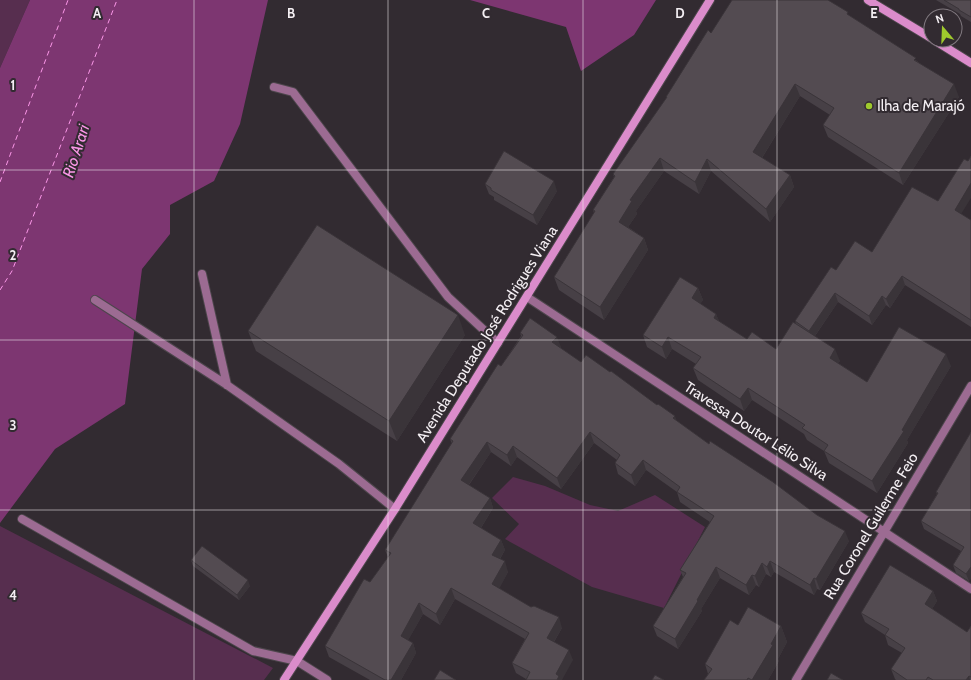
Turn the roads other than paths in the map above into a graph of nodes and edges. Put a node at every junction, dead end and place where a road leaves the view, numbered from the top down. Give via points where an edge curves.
1 (710, 0) edge
2 (868, 0) edge
3 (923, 33) edge
4 (947, 48) edge
5 (971, 63) edge
6 (274, 87) dead end
7 (202, 274) dead end
8 (527, 297) junction
9 (95, 300) dead end
10 (498, 343) junction
11 (227, 385) junction
12 (971, 386) edge
13 (395, 509) junction
14 (22, 519) dead end
15 (884, 532) junction
16 (971, 589) edge
17 (298, 661) junction
18 (284, 680) edge
19 (327, 680) edge
20 (796, 680) edge

1 - 8 street, Avenida Deputado José Rodrigues Viana
2 - 3 street
4 - 5 street
6 - 10 street via 293,92 448,297
7 - 11 street
8 - 10 street, Avenida Deputado José Rodrigues Viana
8 - 15 street, Travessa Doutor Lélio Silva
9 - 11 street
10 - 13 street, Avenida Deputado José Rodrigues Viana
11 - 13 street via 339,464
12 - 15 street, Rua Coronel Guilerme Feio
13 - 17 street, Avenida Deputado José Rodrigues Viana
14 - 17 street via 253,651
15 - 16 street, Travessa Doutor Lélio Silva
15 - 20 street, Rua Coronel Guilerme Feio
17 - 18 street, Avenida Deputado José Rodrigues Viana
17 - 19 street

